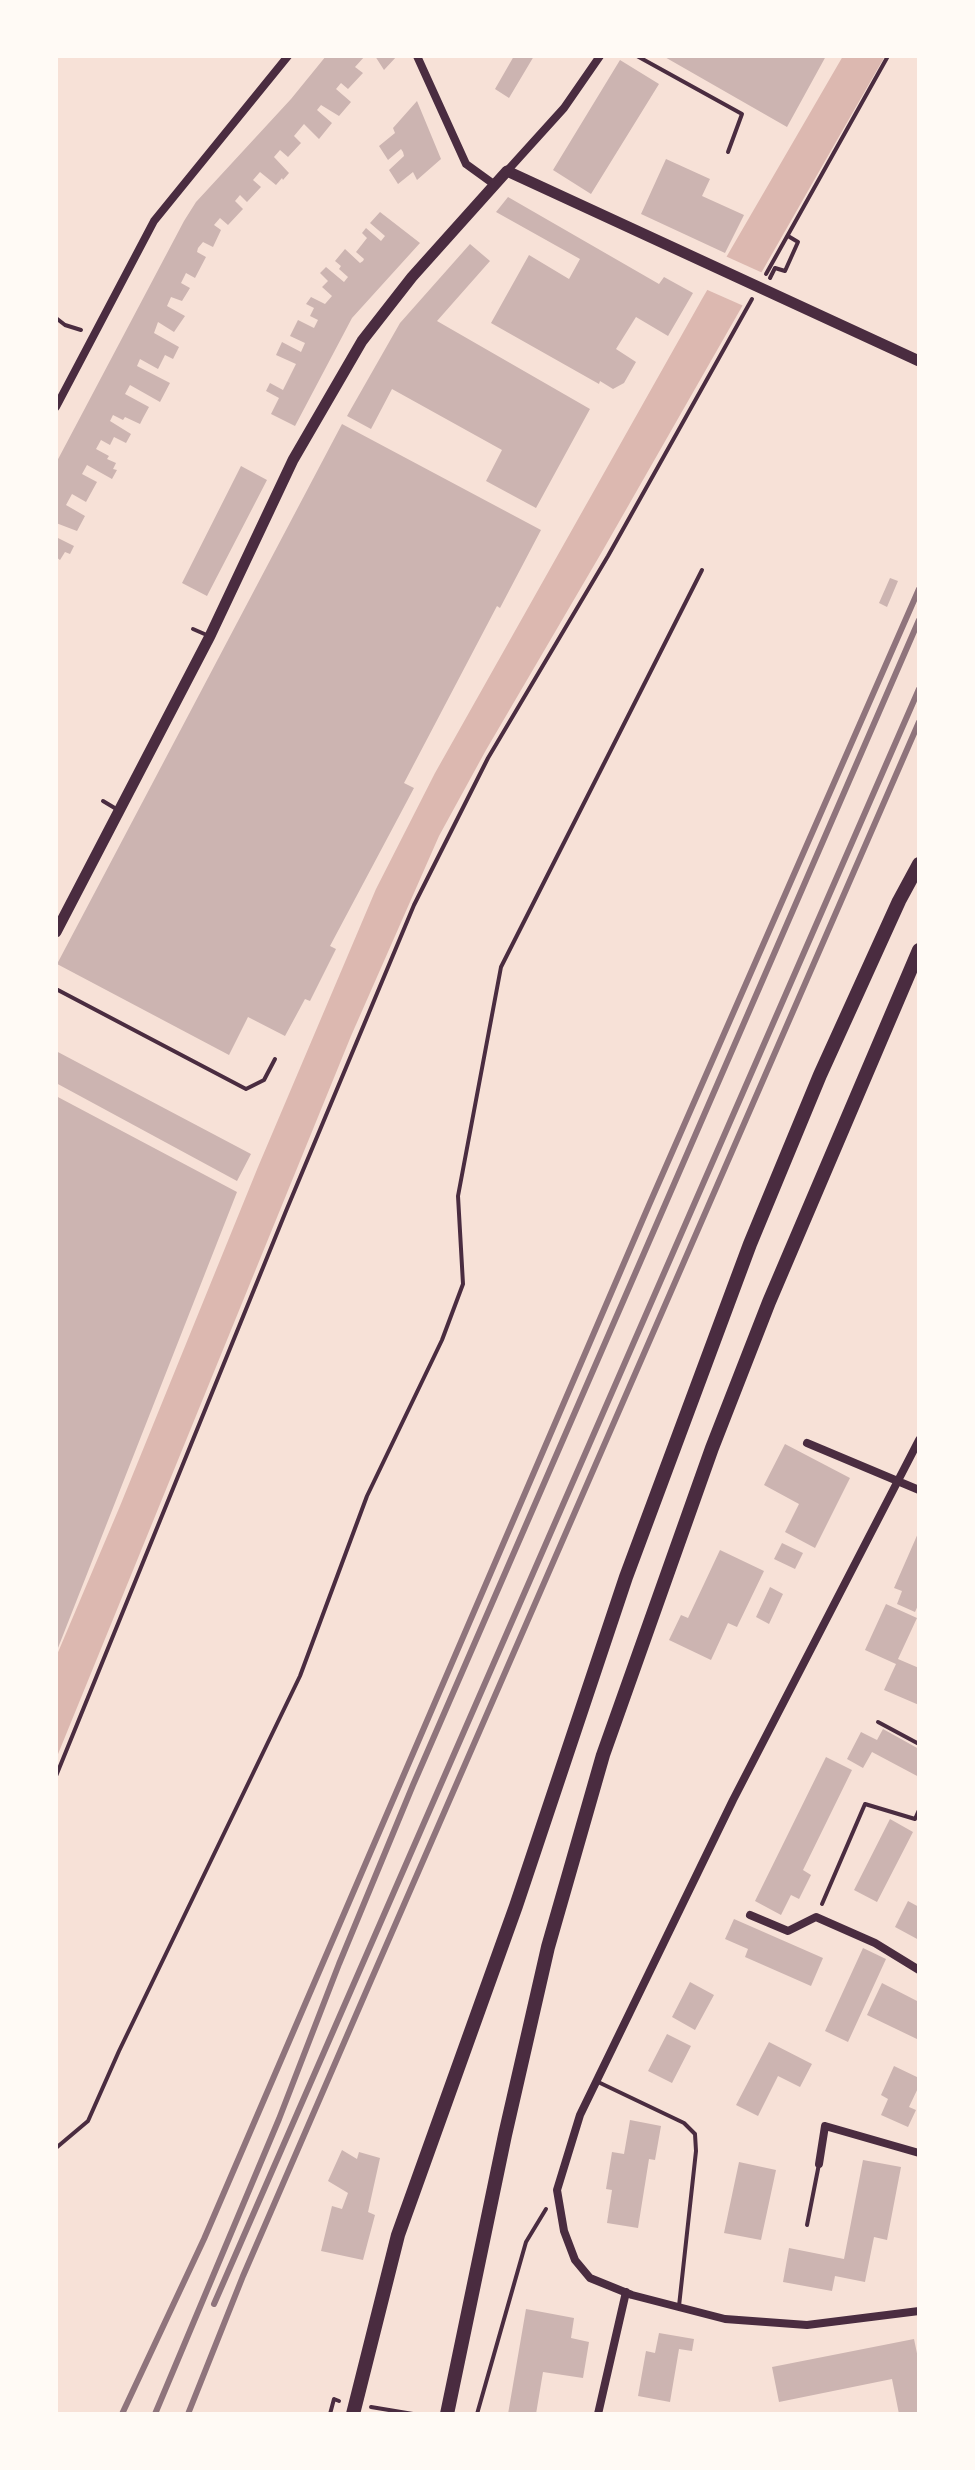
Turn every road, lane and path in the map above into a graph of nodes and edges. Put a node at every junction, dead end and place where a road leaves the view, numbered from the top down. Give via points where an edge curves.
1 (288, 56) edge
2 (417, 56) edge
3 (600, 56) edge
4 (637, 56) edge
5 (888, 56) edge
6 (728, 152) dead end
7 (507, 171) junction
8 (495, 185) junction
9 (788, 236) junction
10 (773, 273) dead end
11 (760, 285) dead end
12 (753, 297) dead end
13 (56, 318) edge
14 (94, 335) junction
15 (919, 361) edge
16 (56, 407) edge
17 (702, 570) dead end
18 (193, 629) dead end
19 (210, 636) junction
20 (103, 801) dead end
21 (120, 811) junction
22 (919, 864) edge
23 (56, 932) edge
24 (919, 950) edge
25 (56, 989) edge
26 (275, 1059) dead end
27 (919, 1440) edge
28 (807, 1443) dead end
29 (899, 1481) junction
30 (919, 1490) edge
31 (878, 1722) dead end
32 (919, 1744) edge
33 (56, 1776) edge
34 (919, 1810) edge
35 (917, 1820) edge
36 (750, 1915) dead end
37 (816, 1917) junction
38 (919, 1970) edge
39 (596, 2081) junction
40 (56, 2148) edge
41 (919, 2153) edge
42 (819, 2164) joint
43 (557, 2190) junction
44 (807, 2225) dead end
45 (626, 2292) junction
46 (678, 2307) junction
47 (919, 2311) edge
48 (353, 2414) edge
49 (447, 2414) edge
50 (477, 2414) edge
51 (598, 2414) edge

1 - 14 street via 154,221
2 - 8 street via 466,164
3 - 7 street via 564,108
4 - 6 lane via 742,114
5 - 9 path
7 - 8 street
7 - 15 street
8 - 19 street via 362,341 293,460
9 - 10 path via 798,242 785,271 775,268
9 - 11 path
12 - 33 path via 488,758 414,905
13 - 14 path
14 - 16 street
17 - 40 lane via 501,967 458,1196 463,1284 442,1340 367,1496 300,1676 88,2121
18 - 19 lane
19 - 21 street
20 - 21 lane
21 - 23 street
22 - 48 highway via 756,1230 626,1577 398,2235
24 - 49 highway via 752,1346 603,1755 548,1947
25 - 26 lane via 246,1089 264,1080
27 - 29 street
28 - 29 street
29 - 30 street
29 - 39 street via 733,1800
31 - 32 path
34 - 35 path
35 - 37 path via 865,1804
36 - 37 street via 788,1931
37 - 38 street
39 - 43 street
39 - 46 lane via 684,2123 695,2134
41 - 42 street via 825,2126
42 - 44 lane
43 - 45 street via 575,2260 590,2278
43 - 50 path via 526,2242
45 - 46 street
45 - 51 street
46 - 47 street via 725,2319 807,2325

